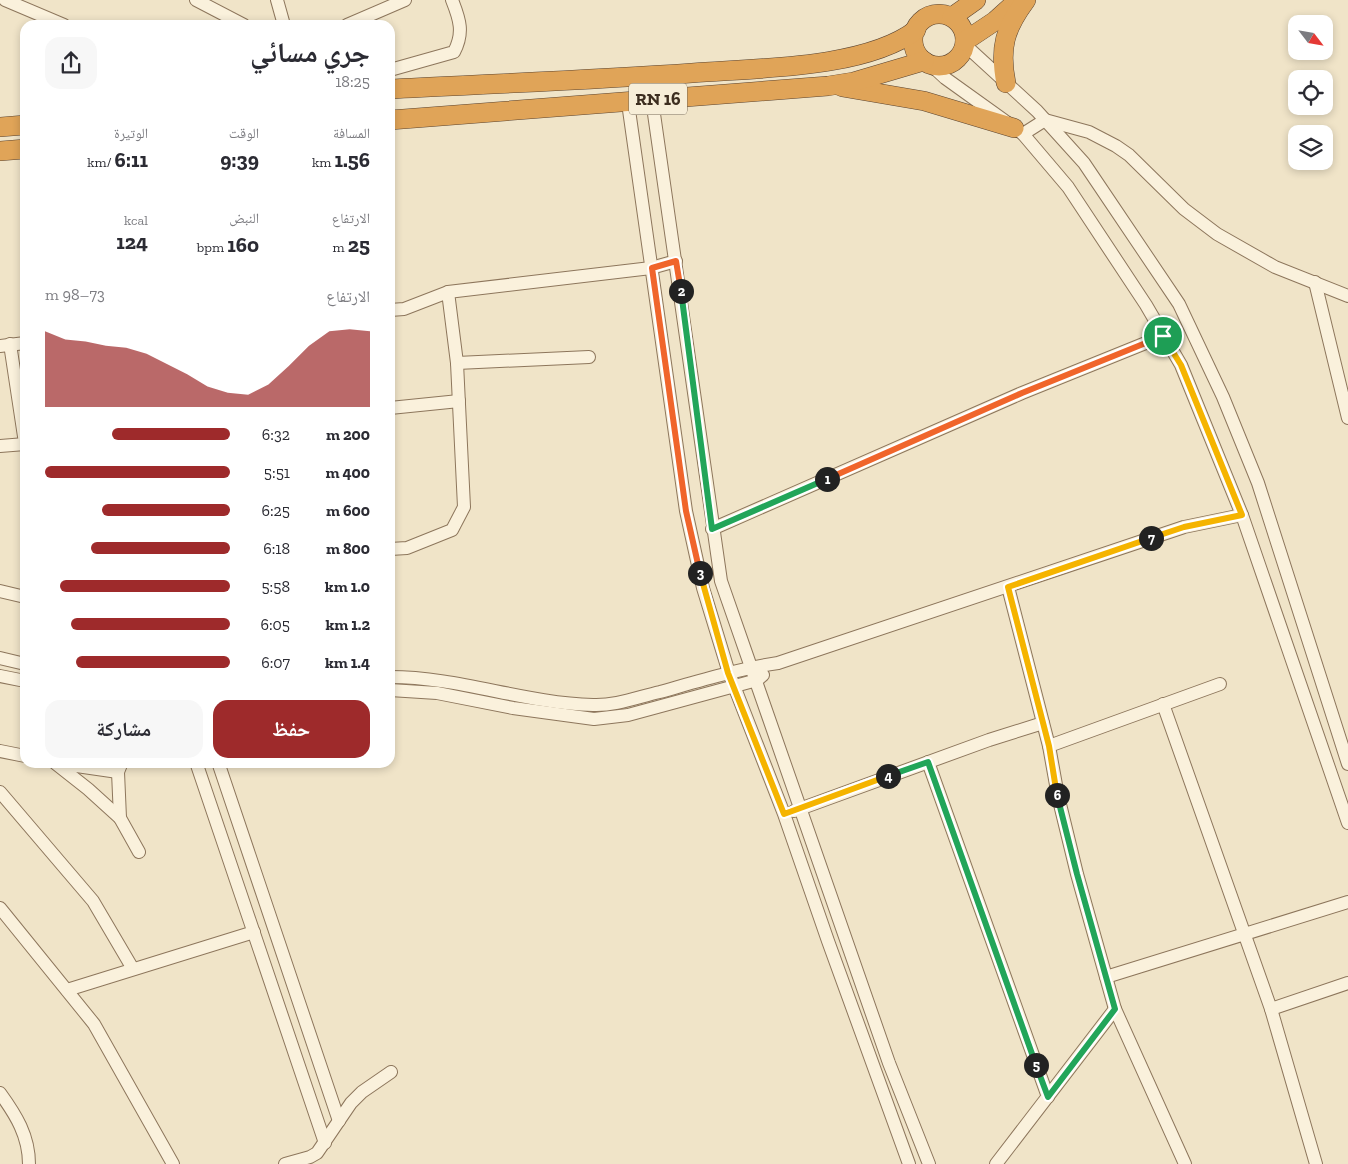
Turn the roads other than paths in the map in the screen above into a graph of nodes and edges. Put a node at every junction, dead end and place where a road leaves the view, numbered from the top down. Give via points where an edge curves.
1 (5, 0) edge
2 (196, 0) edge
3 (277, 0) edge
4 (405, 0) edge
5 (452, 0) edge
6 (976, 0) edge
7 (1019, 0) edge
8 (1026, 0) edge
9 (952, 17) junction
10 (52, 20) edge
11 (234, 20) edge
12 (283, 20) edge
13 (358, 20) edge
14 (916, 30) junction
15 (965, 43) junction
16 (927, 63) junction
17 (395, 69) edge
18 (1006, 83) junction
19 (828, 86) junction
20 (395, 89) edge
21 (652, 100) junction
22 (628, 103) junction
23 (395, 120) edge
24 (1045, 120) junction
25 (20, 125) edge
26 (0, 127) edge
27 (1018, 131) junction
28 (20, 149) edge
29 (0, 151) edge
30 (676, 261) junction
31 (652, 268) junction
32 (1315, 282) junction
33 (448, 292) junction
34 (1348, 296) edge
35 (395, 310) edge
36 (1163, 336) junction
37 (20, 344) edge
38 (5, 345) edge
39 (589, 357) dead end
40 (457, 363) junction
41 (459, 401) junction
42 (395, 407) edge
43 (20, 418) edge
44 (1348, 418) edge
45 (20, 444) edge
46 (0, 446) edge
47 (1242, 515) junction
48 (712, 529) junction
49 (395, 549) edge
50 (1008, 587) junction
51 (0, 591) edge
52 (20, 596) edge
53 (0, 658) edge
54 (20, 663) edge
55 (778, 663) junction
56 (753, 667) junction
57 (728, 673) junction
58 (0, 676) edge
59 (395, 677) edge
60 (20, 680) edge
61 (757, 680) junction
62 (1220, 684) dead end
63 (734, 686) junction
64 (395, 690) edge
65 (1163, 704) junction
66 (1043, 723) junction
67 (1049, 746) junction
68 (0, 751) edge
69 (20, 755) edge
70 (928, 762) junction
71 (1348, 764) edge
72 (61, 768) edge
73 (120, 768) edge
74 (198, 768) edge
75 (220, 768) edge
76 (0, 792) edge
77 (802, 808) junction
78 (784, 814) junction
79 (120, 818) junction
80 (1348, 823) edge
81 (139, 852) dead end
82 (1348, 902) edge
83 (0, 908) edge
84 (254, 932) junction
85 (1246, 934) junction
86 (134, 969) junction
87 (1106, 978) junction
88 (1348, 983) edge
89 (67, 990) junction
90 (1115, 1009) junction
91 (1271, 1009) junction
92 (391, 1072) dead end
93 (0, 1093) edge
94 (1048, 1097) junction
95 (339, 1121) junction
96 (325, 1143) junction
97 (29, 1164) edge
98 (173, 1164) edge
99 (284, 1164) edge
100 (909, 1164) edge
101 (929, 1164) edge
102 (996, 1164) edge
103 (1185, 1164) edge
104 (1316, 1164) edge

1 - 10 street
2 - 11 street
3 - 12 street
4 - 13 street
5 - 17 street via 461,34 454,52
6 - 9 highway
7 - 15 highway
8 - 18 highway via 1010,22 1006,35 1002,63
9 - 14 highway via 942,14 931,16
9 - 15 highway via 963,30
14 - 16 highway via 914,46
14 - 20 highway, RN 16 via 898,42 872,51 797,65 609,79
15 - 16 highway via 960,56 952,63 941,66
15 - 18 street
16 - 19 highway, RN 16
16 - 27 street
18 - 24 street
19 - 21 highway, RN 16
19 - 27 highway via 924,101
21 - 22 highway, RN 16
21 - 30 street
22 - 23 highway, RN 16
22 - 31 street
24 - 27 street
24 - 32 street via 1089,132 1116,146 1216,234 1268,263
24 - 71 street via 1100,186 1179,304 1198,341 1258,483
25 - 26 highway
27 - 36 street via 1068,187
28 - 29 highway
30 - 31 street
30 - 48 street
31 - 33 street
31 - 57 street via 686,511 703,588
32 - 34 street
32 - 44 street
33 - 35 street
33 - 40 street
36 - 47 street via 1181,365
36 - 48 street via 1022,393
37 - 38 street
38 - 43 street
39 - 40 street
40 - 41 street
41 - 42 street
41 - 49 street via 464,507 452,530 407,548
45 - 46 street
47 - 50 street via 1184,527
47 - 80 street
48 - 56 street via 721,581 742,645
50 - 55 street
50 - 66 street
51 - 52 street
53 - 54 street
55 - 56 street
55 - 61 street
56 - 57 street
56 - 61 street
57 - 59 street via 625,701 594,705 516,695 439,679
57 - 63 street
58 - 60 street
61 - 63 street
61 - 77 street
62 - 65 street
63 - 64 street via 628,715 594,719 437,693
63 - 78 street
65 - 67 street
65 - 85 street
66 - 67 street
66 - 70 street
67 - 87 street via 1077,874
68 - 69 street
70 - 77 street
70 - 94 street
72 - 79 street
73 - 79 street
74 - 84 street
75 - 95 street
76 - 86 street via 93,901
77 - 78 street
77 - 101 street via 889,1063
78 - 100 street
79 - 81 street
82 - 85 street
83 - 89 street
84 - 86 street
84 - 96 street
85 - 87 street
85 - 91 street
86 - 89 street
87 - 90 street
88 - 91 street
89 - 98 street via 94,1024
90 - 94 street
90 - 103 street
91 - 104 street
92 - 95 street via 362,1092
93 - 97 street via 18,1119 29,1147
94 - 102 street
95 - 96 street
96 - 99 street via 310,1157

